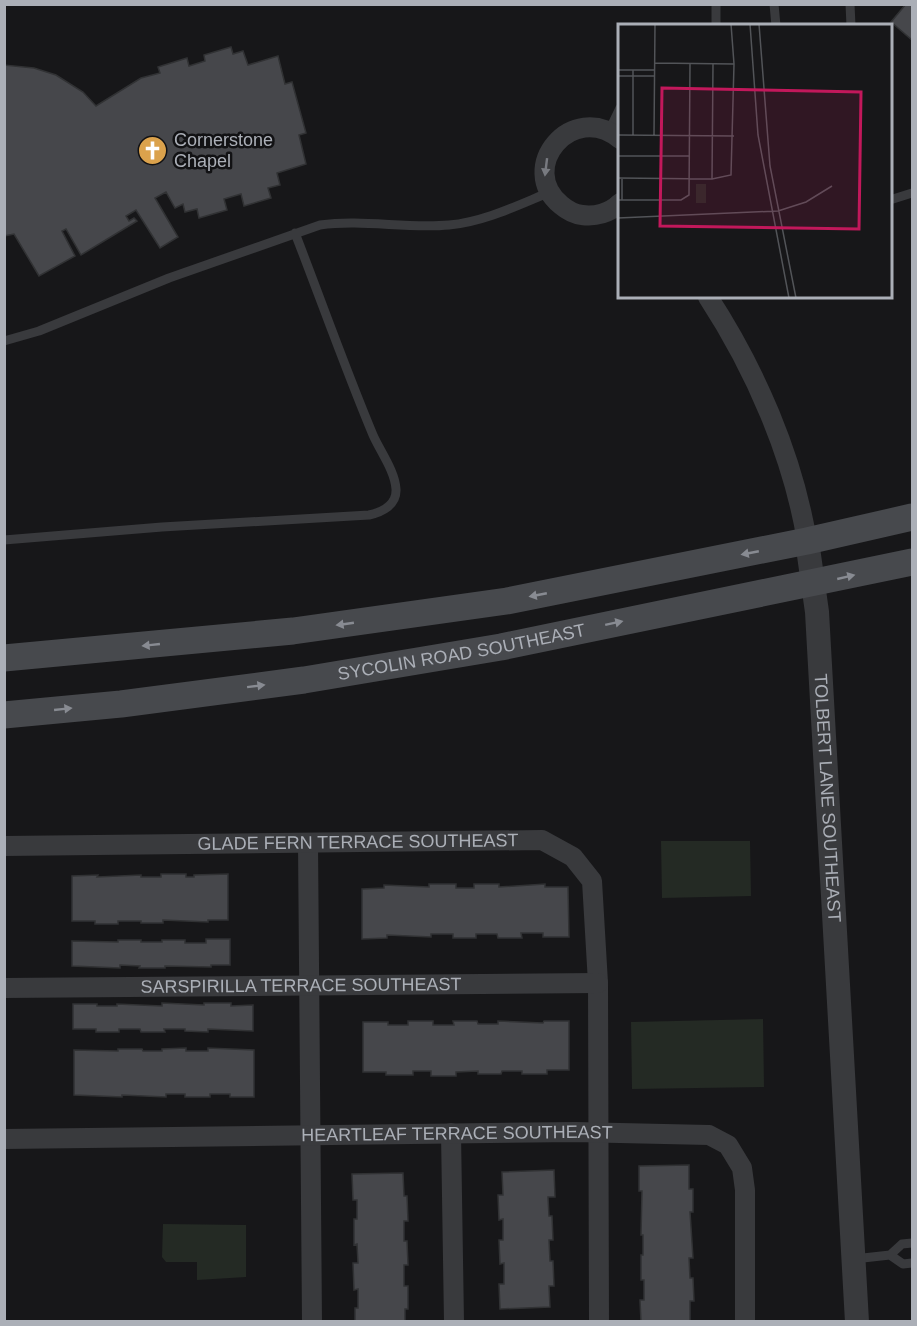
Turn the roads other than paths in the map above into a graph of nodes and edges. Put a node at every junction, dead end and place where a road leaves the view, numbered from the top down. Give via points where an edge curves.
1 (716, 4) edge
2 (774, 4) edge
3 (850, 4) edge
4 (716, 24) edge
5 (776, 24) edge
6 (851, 24) edge
7 (618, 119) edge
8 (615, 135) edge
9 (550, 192) junction
10 (912, 193) edge
11 (893, 198) edge
12 (618, 204) edge
13 (603, 214) junction
14 (618, 223) edge
15 (295, 233) junction
16 (709, 298) edge
17 (4, 340) edge
18 (912, 517) edge
19 (4, 540) edge
20 (807, 541) junction
21 (912, 562) edge
22 (814, 584) junction
23 (4, 658) edge
24 (4, 715) edge
25 (308, 843) junction
26 (4, 846) edge
27 (598, 983) junction
28 (309, 984) junction
29 (4, 988) edge
30 (597, 1132) junction
31 (451, 1133) junction
32 (311, 1136) junction
33 (4, 1139) edge
34 (912, 1243) edge
35 (890, 1255) junction
36 (854, 1259) junction
37 (912, 1263) edge
38 (312, 1322) edge
39 (454, 1322) edge
40 (599, 1322) edge
41 (745, 1322) edge
42 (857, 1322) edge

1 - 4 lane
2 - 5 lane
3 - 6 lane
7 - 8 lane
8 -> 9 street via 596,127 582,127 558,140 547,160 545,178
9 - 13 street via 572,213
9 - 15 lane via 469,222 408,226 339,222
10 - 11 lane
12 - 13 street
13 - 14 street
15 - 17 lane via 169,278 39,331
15 - 19 lane via 393,478 397,491 393,502 369,515
16 - 20 street, TOLBERT LANE SOUTHEAST via 764,401 784,455
18 - 20 main road
20 - 22 street, TOLBERT LANE SOUTHEAST
20 -> 23 main road via 483,604 293,631
22 -> 21 main road, SYCOLIN ROAD SOUTHEAST
24 -> 22 main road, SYCOLIN ROAD SOUTHEAST via 304,680 501,647
22 - 36 street, TOLBERT LANE SOUTHEAST
25 - 26 street, GLADE FERN TERRACE SOUTHEAST
25 - 27 street, GLADE FERN TERRACE SOUTHEAST via 542,840 573,857 592,881
25 - 28 street
27 - 28 street, SARSPIRILLA TERRACE SOUTHEAST
27 - 30 street, GLADE FERN TERRACE SOUTHEAST
28 - 29 street, SARSPIRILLA TERRACE SOUTHEAST
28 - 32 street
30 - 31 street, HEARTLEAF TERRACE SOUTHEAST
30 - 40 street, GLADE FERN TERRACE SOUTHEAST
30 - 41 street, HEARTLEAF TERRACE SOUTHEAST via 709,1135 728,1146 742,1168 745,1190
31 - 32 street, HEARTLEAF TERRACE SOUTHEAST
31 - 39 street
32 - 33 street, HEARTLEAF TERRACE SOUTHEAST
32 - 38 street
34 - 35 lane via 902,1244
35 - 36 lane
35 - 37 lane via 903,1264
36 - 42 street, TOLBERT LANE SOUTHEAST

